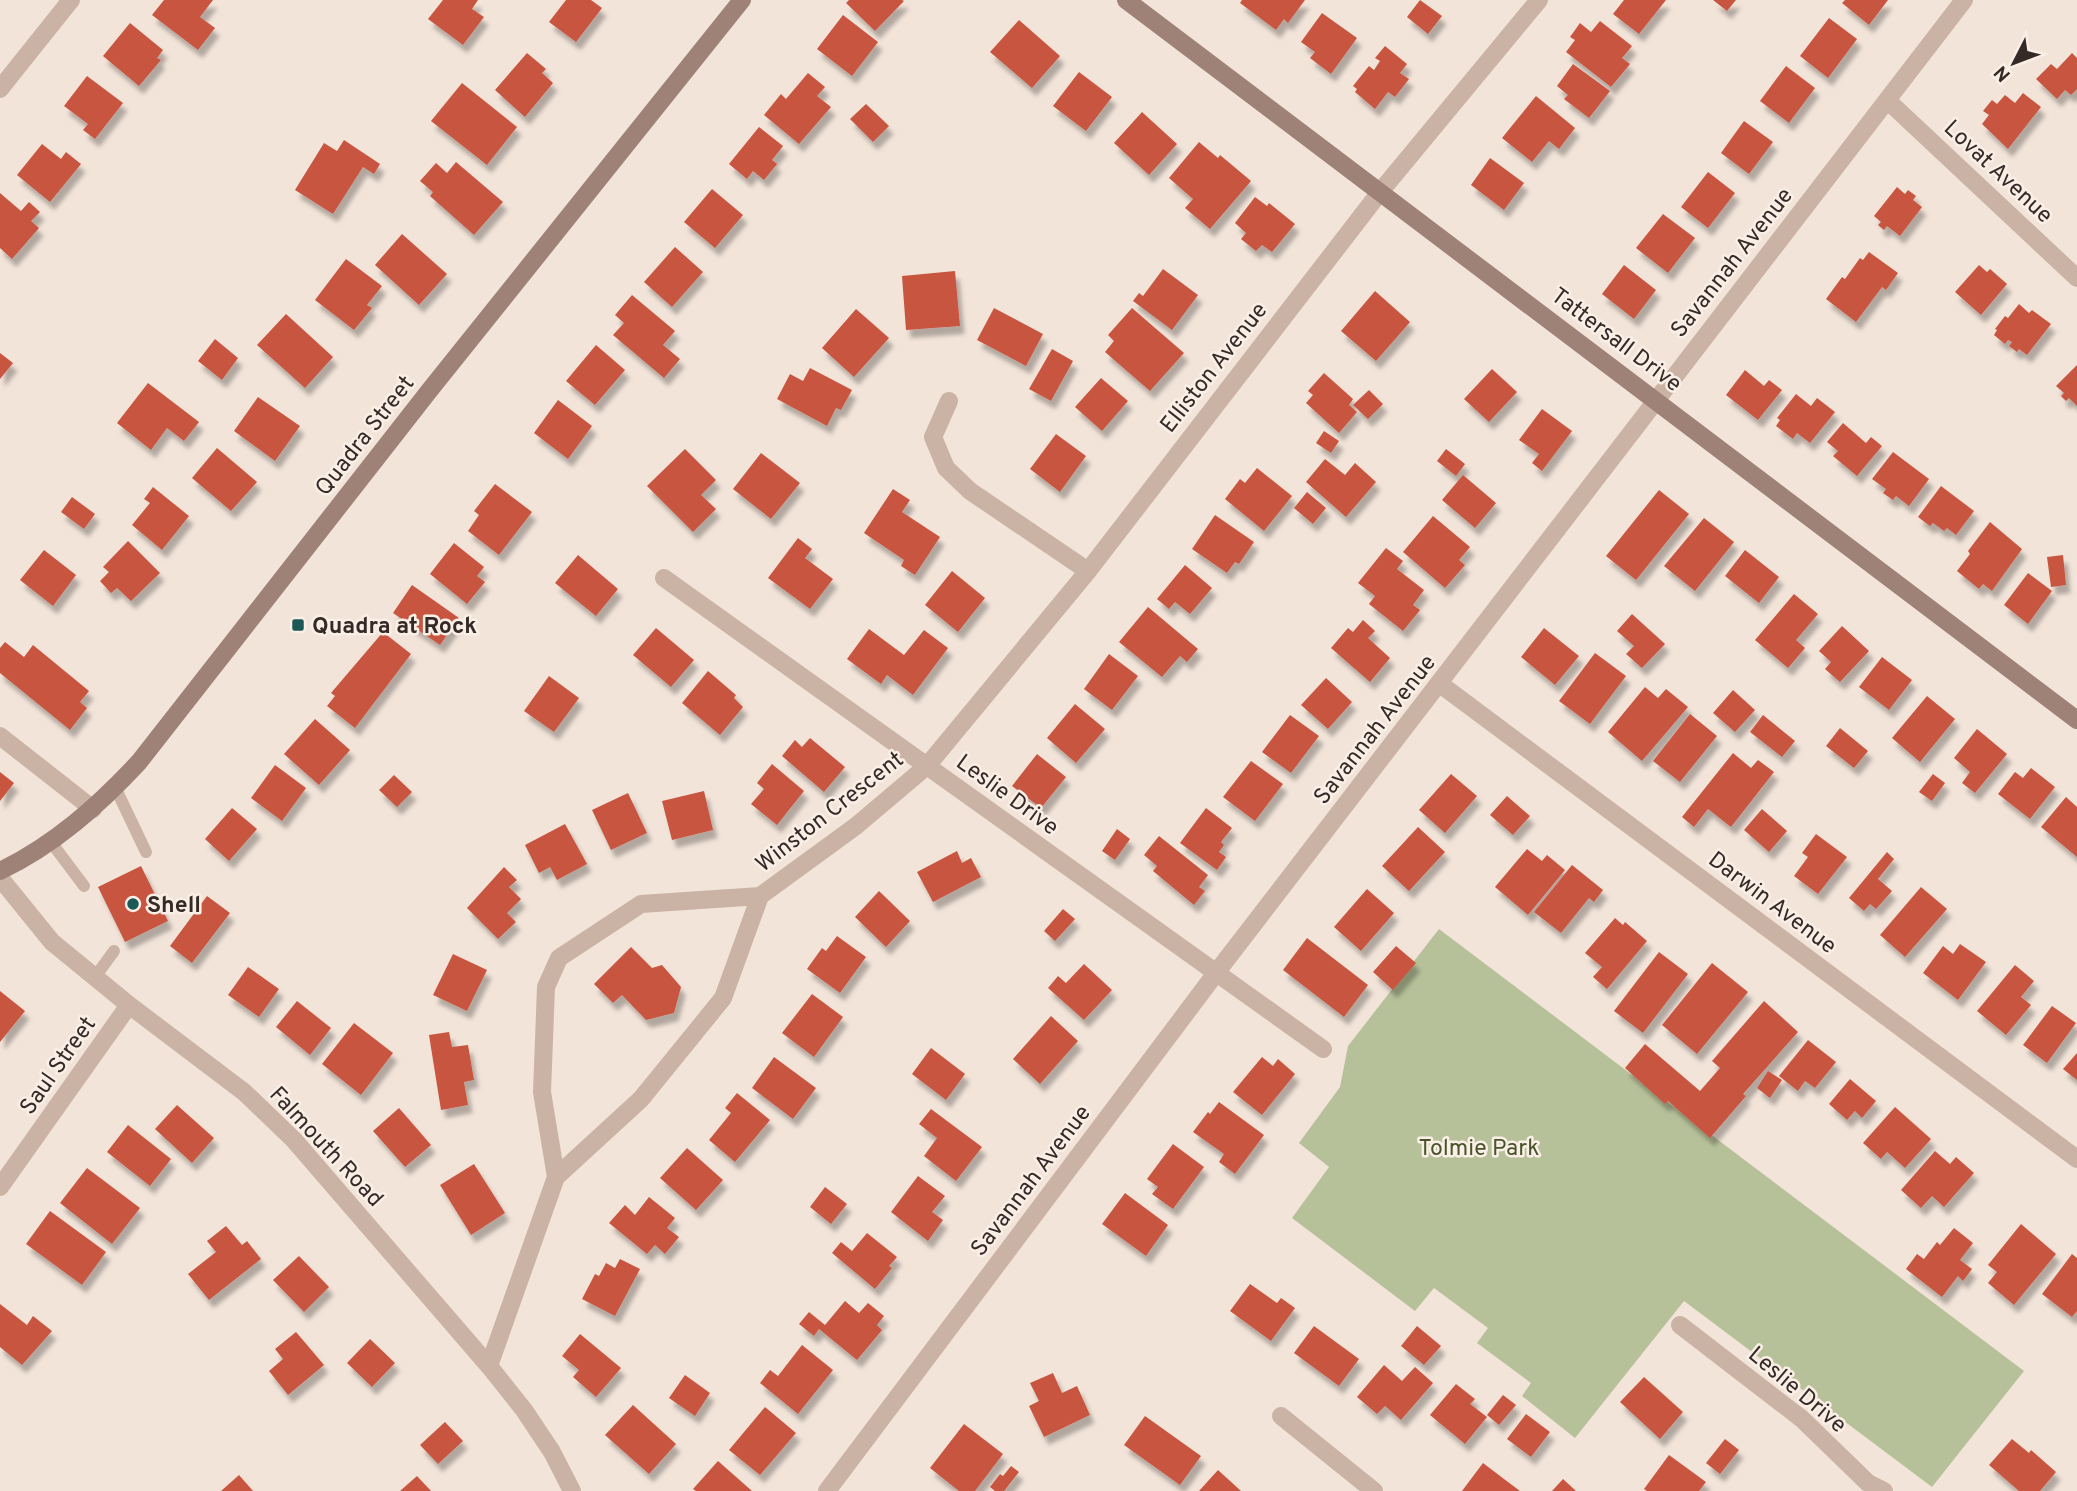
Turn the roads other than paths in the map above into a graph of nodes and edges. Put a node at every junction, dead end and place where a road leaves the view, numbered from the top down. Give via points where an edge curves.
1 (71, 0) edge
2 (742, 0) edge
3 (1126, 0) edge
4 (1539, 0) edge
5 (1964, 0) edge
6 (0, 89) edge
7 (1887, 100) junction
8 (1380, 192) junction
9 (2077, 278) edge
10 (1657, 400) junction
11 (949, 401) dead end
12 (1088, 571) junction
13 (664, 578) dead end
14 (1440, 684) junction
15 (2077, 720) edge
16 (0, 736) edge
17 (927, 766) junction
18 (116, 787) junction
19 (93, 809) junction
20 (51, 842) junction
21 (146, 852) dead end
22 (0, 872) edge
23 (0, 878) edge
24 (84, 886) dead end
25 (760, 895) junction
26 (114, 951) dead end
27 (1216, 973) junction
28 (95, 977) junction
29 (129, 1005) junction
30 (1323, 1049) dead end
31 (2077, 1159) edge
32 (556, 1177) junction
33 (0, 1187) edge
34 (1680, 1325) dead end
35 (489, 1366) junction
36 (1281, 1416) dead end
37 (572, 1491) edge
38 (827, 1491) edge
39 (1374, 1491) edge
40 (1884, 1491) edge

1 - 6 street
2 - 18 main road, Quadra Street
3 - 8 main road, Tattersall Drive
4 - 8 street, Elliston Avenue
5 - 7 street, Savannah Avenue
7 - 9 street, Lovat Avenue
7 - 10 street, Savannah Avenue
8 - 10 main road, Tattersall Drive
8 - 12 street, Elliston Avenue
10 - 14 street, Savannah Avenue
10 - 15 main road, Tattersall Drive
11 - 12 street via 933,437 946,468 970,491
12 - 17 street, Elliston Avenue
13 - 17 street, Leslie Drive
14 - 27 street, Savannah Avenue
14 - 31 street, Darwin Avenue
16 - 19 street
17 - 25 street, Winston Crescent via 856,826
17 - 27 street, Leslie Drive
18 - 19 main road, Quadra Street
18 - 21 lane
19 - 20 main road, Quadra Street
20 - 22 main road, Quadra Street
20 - 24 lane
23 - 28 street, Falmouth Road via 52,942
25 - 32 street, Winston Crescent via 723,998 641,1099
25 - 32 street, Winston Crescent via 641,904 559,958 545,986 542,1092
26 - 28 lane
27 - 30 street, Leslie Drive
27 - 38 street, Savannah Avenue
28 - 29 street, Falmouth Road
29 - 33 street, Saul Street
29 - 35 street, Falmouth Road via 278,1123
32 - 35 street, Winston Crescent
34 - 40 street, Leslie Drive via 1802,1419 1868,1483
35 - 37 street, Falmouth Road via 552,1452
36 - 39 street

